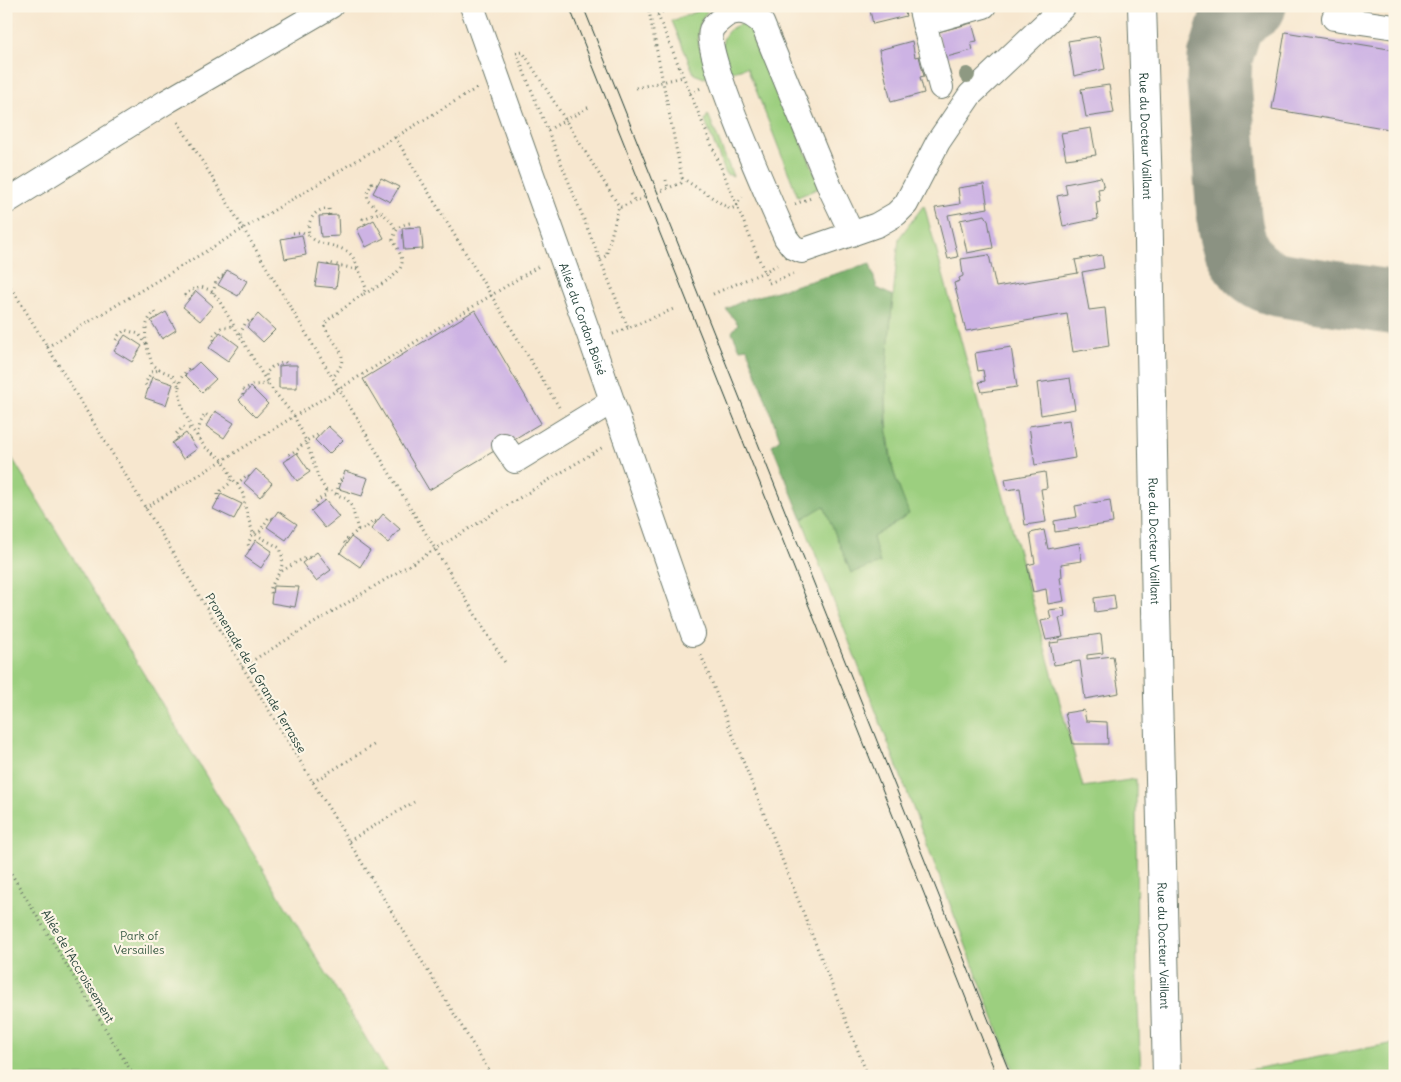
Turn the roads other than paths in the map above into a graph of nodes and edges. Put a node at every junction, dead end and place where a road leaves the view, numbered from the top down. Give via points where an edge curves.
1 (331, 6) edge
2 (472, 6) edge
3 (984, 6) edge
4 (1064, 6) edge
5 (1142, 6) edge
6 (922, 14) edge
7 (1334, 18) dead end
8 (1395, 27) edge
9 (941, 87) dead end
10 (6, 202) edge
11 (852, 234) junction
12 (611, 402) junction
13 (504, 445) dead end
14 (693, 634) road end
15 (1167, 1076) edge

1 - 10 street via 166,102
2 - 12 street, Allée du Cordon Boisé
3 - 6 street
4 - 11 street via 970,95 938,142 906,204 877,225
5 - 15 main road, Rue du Docteur Vaillant
6 - 9 street
7 - 8 street
11 - 11 street via 802,251 793,247 786,238 721,81 711,44 711,30 730,13 742,11 754,15 762,23
12 - 13 street via 515,461
12 - 14 street, Allée du Cordon Boisé

